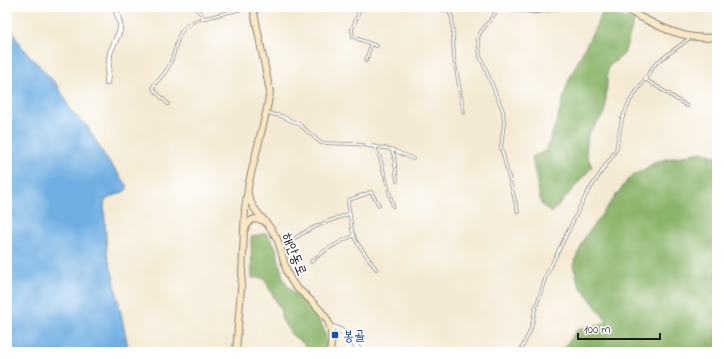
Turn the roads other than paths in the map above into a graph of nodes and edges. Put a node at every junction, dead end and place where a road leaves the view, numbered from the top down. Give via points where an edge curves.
1 (116, 7) edge
2 (195, 7) edge
3 (252, 7) edge
4 (361, 7) edge
5 (431, 7) edge
6 (500, 7) edge
7 (509, 7) edge
8 (554, 7) edge
9 (621, 7) edge
10 (543, 8) edge
11 (204, 18) junction
12 (690, 37) junction
13 (717, 37) edge
14 (371, 44) junction
15 (377, 46) dead end
16 (366, 61) dead end
17 (645, 79) junction
18 (107, 83) dead end
19 (168, 104) dead end
20 (687, 106) dead end
21 (266, 113) junction
22 (464, 113) dead end
23 (374, 146) junction
24 (391, 148) junction
25 (413, 158) dead end
26 (249, 182) junction
27 (397, 182) dead end
28 (379, 205) dead end
29 (393, 206) dead end
30 (518, 212) dead end
31 (349, 214) junction
32 (265, 221) junction
33 (245, 230) junction
34 (354, 235) junction
35 (281, 249) junction
36 (311, 262) dead end
37 (376, 269) dead end
38 (330, 327) junction
39 (236, 352) edge
40 (330, 352) edge
41 (361, 352) edge
42 (520, 352) edge

1 - 18 street via 120,30 110,53
2 - 11 lane
3 - 11 lane
3 - 21 street, 해안동로 via 269,85
4 - 14 lane via 352,33 356,38
5 - 22 lane via 448,11 452,17 454,58
6 - 30 lane via 480,34 478,43 482,62 503,111 501,147
7 - 10 street via 529,10
8 - 10 street
9 - 12 street via 670,31
11 - 19 lane via 192,22 181,31 170,63 153,86
12 - 13 street
12 - 17 lane via 656,63
14 - 15 lane
14 - 16 lane
17 - 20 lane
17 - 42 lane via 625,111 616,150 586,195 548,271 531,329
21 - 23 lane via 281,116 298,124 321,143
21 - 26 street, 해안동로
23 - 24 lane
23 - 29 lane via 380,158
24 - 25 lane
24 - 27 lane
26 - 32 street, 해안동로 via 248,195 252,205
26 - 33 street, 해안동로
28 - 31 lane via 373,194 367,192 349,200
31 - 34 lane
31 - 35 lane via 297,236
32 - 33 street via 252,220
32 - 35 street, 해안동로 via 276,236
33 - 39 street, 해안동로
34 - 36 lane via 330,247
34 - 37 lane via 359,247
35 - 38 street, 해안동로 via 293,284 324,313
38 - 40 street, 해안동로
38 - 41 street via 337,327 342,331

